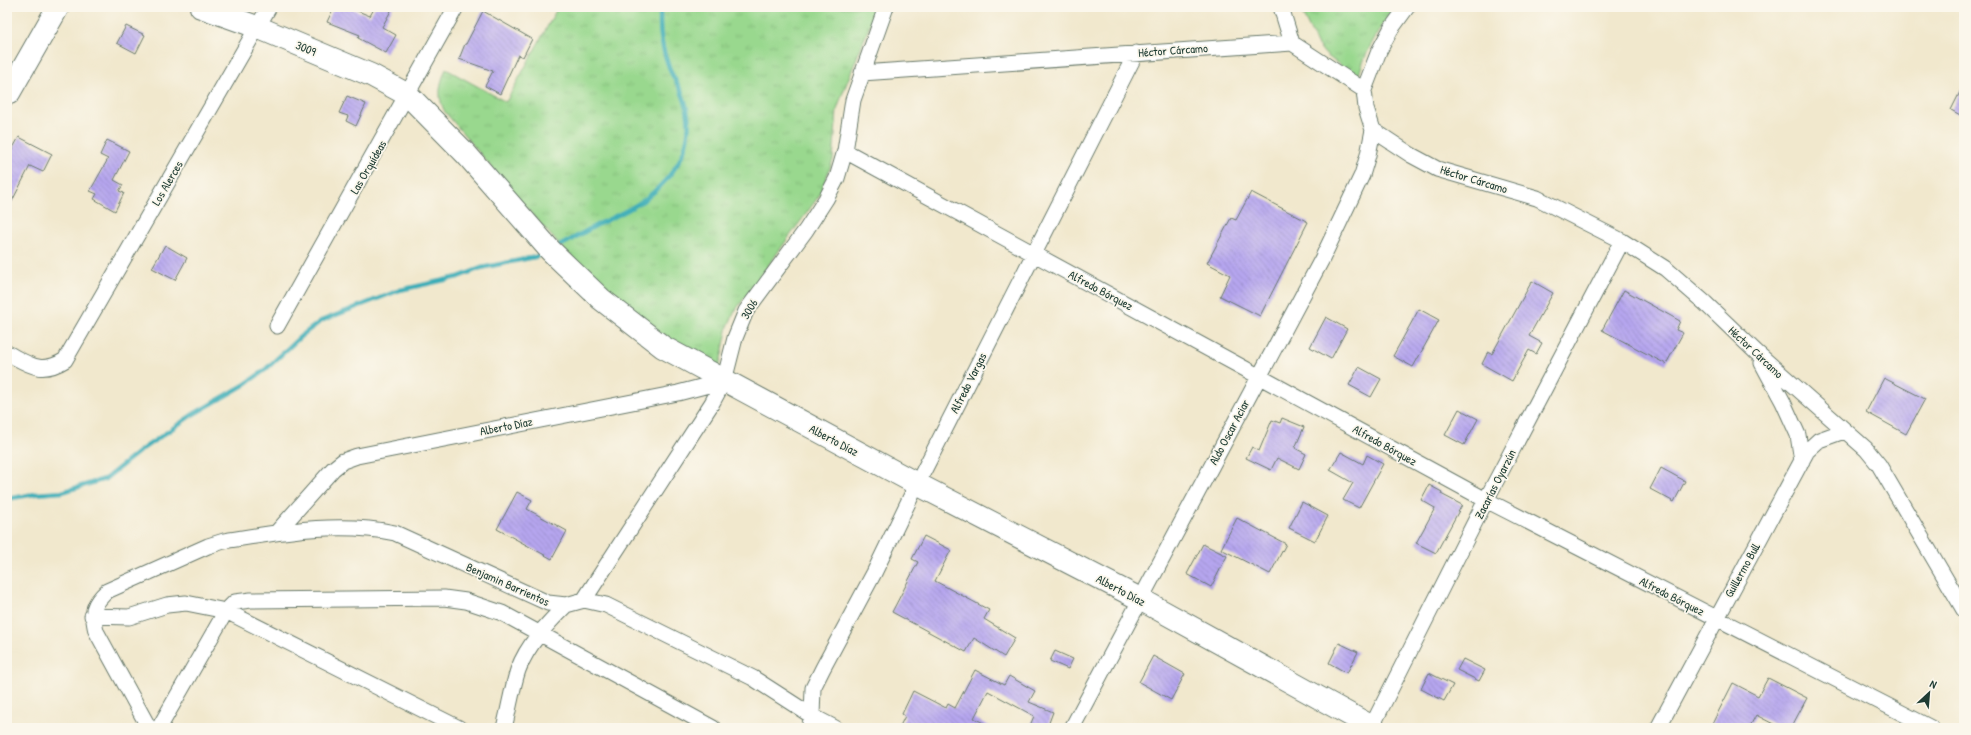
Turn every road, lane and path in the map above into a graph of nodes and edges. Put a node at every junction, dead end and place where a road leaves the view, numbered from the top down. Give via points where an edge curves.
1 (58, 7) edge
2 (201, 7) edge
3 (269, 7) edge
4 (456, 7) edge
5 (886, 7) edge
6 (1281, 7) edge
7 (1407, 7) edge
8 (258, 27) junction
9 (1292, 43) junction
10 (1136, 53) junction
11 (862, 72) junction
12 (1364, 90) junction
13 (8, 94) edge
14 (408, 95) junction
15 (1373, 130) junction
16 (845, 151) junction
17 (1622, 241) junction
18 (1033, 254) junction
19 (278, 326) dead end
20 (7, 352) edge
21 (1756, 352) junction
22 (1259, 376) junction
23 (724, 381) junction
24 (1844, 431) junction
25 (1802, 461) junction
26 (917, 484) junction
27 (1486, 500) junction
28 (277, 532) junction
29 (1140, 599) junction
30 (584, 600) junction
31 (566, 605) junction
32 (1964, 610) edge
33 (226, 611) junction
34 (92, 616) junction
35 (1716, 619) junction
36 (540, 634) junction
37 (811, 722) edge
38 (149, 728) edge
39 (159, 728) edge
40 (459, 728) edge
41 (504, 728) edge
42 (713, 728) edge
43 (835, 728) edge
44 (1072, 728) edge
45 (1372, 728) edge
46 (1658, 728) edge
47 (1932, 728) edge

1 - 13 street
2 - 8 street, 3009
3 - 8 street, Los Alerces
4 - 14 street, Las Orquídeas
5 - 11 street, 3006
6 - 9 street
7 - 12 street via 1379,51
8 - 14 street, 3009 via 370,75
8 - 20 street, Los Alerces via 65,360 46,368 31,365
9 - 10 street, Héctor Cárcamo
9 - 12 street
10 - 11 street, Héctor Cárcamo
10 - 18 street, Alfredo Vargas
11 - 16 street, 3006 via 853,100
12 - 15 street
14 - 19 street, Las Orquídeas
14 - 23 street, 3009 via 466,154 550,250 601,299 663,347
15 - 17 street, Héctor Cárcamo via 1437,169 1537,198
15 - 22 street, Aldo Oscar Aciar via 1362,175 1322,259
16 - 18 street, Alfredo Bórquez
16 - 23 street, 3006 via 837,178 826,199 746,311 735,338
17 - 21 street, Héctor Cárcamo via 1666,269
17 - 27 street, Zacarías Oyarzún
18 - 22 street, Alfredo Bórquez
18 - 26 street, Alfredo Vargas
21 - 24 street, Héctor Cárcamo
21 - 25 street via 1798,434
22 - 27 street, Alfredo Bórquez
22 - 29 street, Aldo Oscar Aciar
23 - 26 street, Alberto Díaz
23 - 28 street, Alberto Díaz via 678,393 356,456 343,461 333,469
23 - 30 street, 3006 via 708,410
24 - 25 street, Guillermo Bull via 1819,440
24 - 32 street, Héctor Cárcamo via 1879,465
25 - 35 street, Guillermo Bull
26 - 29 street, Alberto Díaz
26 - 37 street, Alfredo Vargas via 874,573 813,688
27 - 35 street, Alfredo Bórquez
27 - 45 street, Zacarías Oyarzún
28 - 31 street, Benjamin Barrientos via 330,526 372,528 395,533 548,603
28 - 34 street, Benjamin Barrientos via 208,546 107,591 96,601
29 - 44 street, Aldo Oscar Aciar
29 - 45 street, Alberto Díaz
30 - 31 street, Benjamin Barrientos
30 - 37 street, Benjamin Barrientos via 606,605 753,678
31 - 36 street
33 - 34 street via 186,603 167,605 129,617
33 - 36 street via 235,602 251,600 444,598 466,601 502,614
33 - 39 street
33 - 40 street
34 - 38 street via 96,631
35 - 46 street, Guillermo Bull
35 - 47 street, Alfredo Bórquez
36 - 41 street via 518,670
36 - 42 street
37 - 43 street, Benjamin Barrientos

